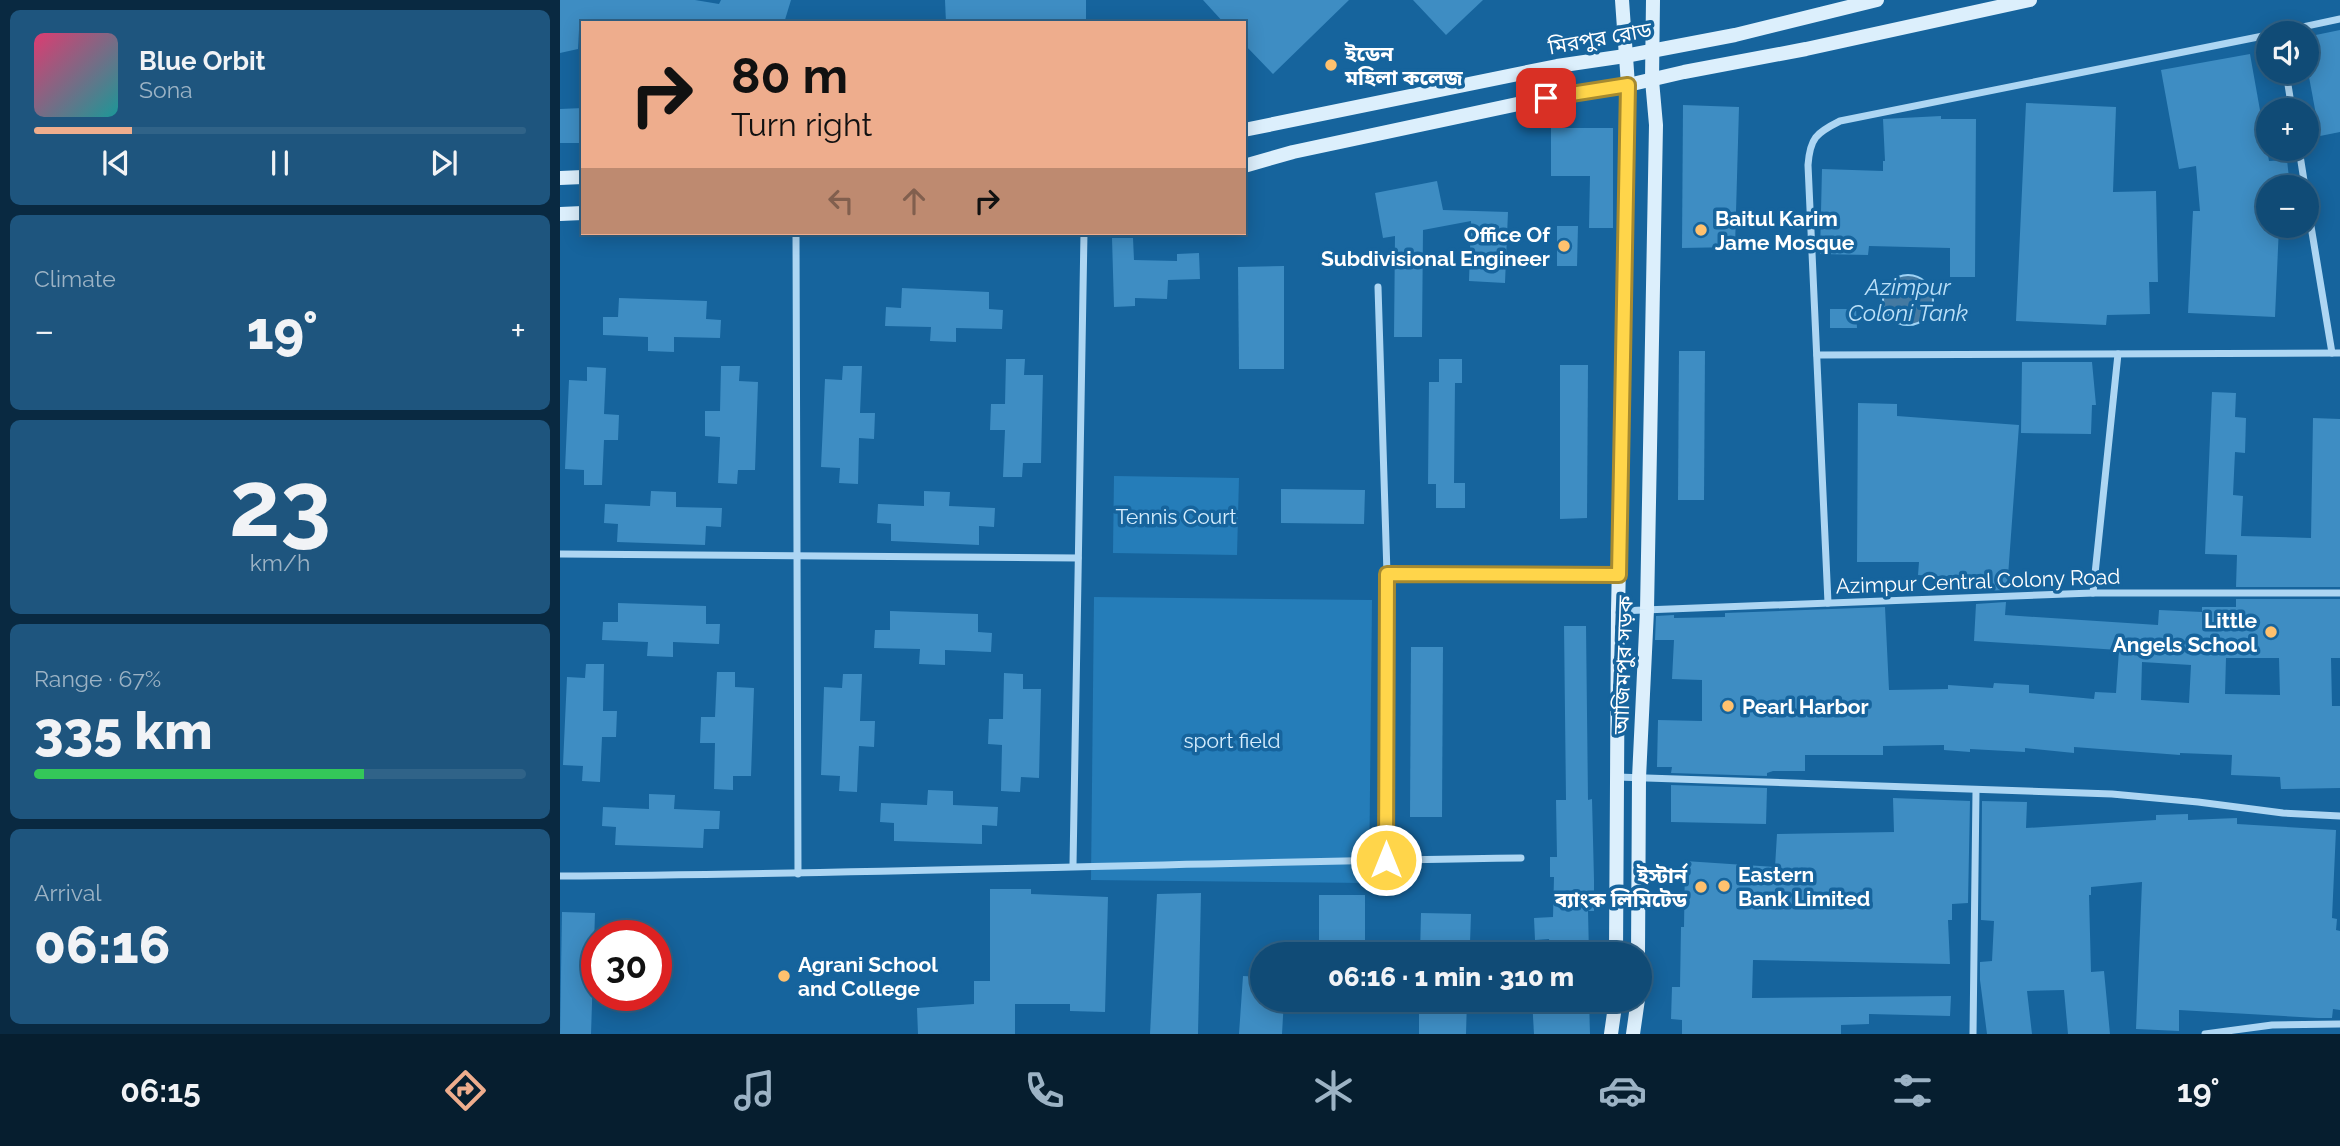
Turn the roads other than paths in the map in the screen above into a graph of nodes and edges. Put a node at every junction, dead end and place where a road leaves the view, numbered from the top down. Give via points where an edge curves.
1 (1622, 0) edge
2 (1653, 0) edge
3 (1877, 0) edge
4 (2031, 0) edge
5 (2340, 19) edge
6 (2319, 24) edge
7 (2256, 36) edge
8 (1652, 50) junction
9 (1625, 56) junction
10 (1652, 80) junction
11 (1628, 85) junction
12 (1246, 130) edge
13 (1246, 165) edge
14 (581, 177) edge
15 (560, 178) edge
16 (581, 213) edge
17 (560, 214) edge
18 (796, 235) edge
19 (1084, 235) edge
20 (2314, 238) edge
21 (1378, 287) dead end
22 (2336, 353) edge
23 (2118, 354) junction
24 (1817, 355) junction
25 (560, 554) edge
26 (797, 556) junction
27 (1078, 558) junction
28 (1387, 574) junction
29 (1619, 575) junction
30 (2093, 593) junction
31 (2340, 593) edge
32 (1828, 603) junction
33 (1647, 610) junction
34 (1618, 611) junction
35 (1617, 777) junction
36 (1639, 778) junction
37 (1976, 791) junction
38 (2340, 816) edge
39 (1521, 858) dead end
40 (1386, 860) junction
41 (1073, 865) junction
42 (798, 874) junction
43 (560, 876) edge
44 (1616, 942) edge
45 (1638, 942) edge
46 (1614, 1012) edge
47 (1636, 1012) edge
48 (2340, 1024) edge
49 (1611, 1034) edge
50 (1633, 1034) edge
51 (1973, 1034) edge
52 (2205, 1034) edge

1 - 9 main road, আজিমপুর সড়ক
2 - 8 main road, আজিমপুর সড়ক
3 - 8 main road, মিরপুর রোড
4 - 10 main road
5 - 6 street
7 - 24 street via 1840,121 1820,131 1809,146 1808,165
8 - 9 main road, মিরপুর রোড
8 - 10 main road, আজিমপুর সড়ক
9 - 11 main road, আজিমপুর সড়ক
9 - 12 main road, মিরপুর রোড
10 - 11 main road
10 - 33 main road, আজিমপুর সড়ক via 1656,125
11 - 13 main road via 1546,98
11 - 29 main road, আজিমপুর সড়ক
14 - 15 main road
16 - 17 main road
18 - 26 street
19 - 27 street
20 - 22 street
21 - 28 street
22 - 23 street
23 - 24 street
23 - 30 street
24 - 32 street
25 - 26 street
26 - 27 street
26 - 42 street
27 - 41 street
28 - 29 street
28 - 40 street
29 - 34 main road, আজিমপুর সড়ক
30 - 31 street, Azimpur Central Colony Road
30 - 32 street, Azimpur Central Colony Road
32 - 33 street, Azimpur Central Colony Road
33 - 34 street, Azimpur Central Colony Road
33 - 36 main road, আজিমপুর সড়ক
34 - 35 main road, আজিমপুর সড়ক
35 - 36 street
35 - 44 main road, আজিমপুর সড়ক
36 - 37 street
36 - 45 main road, আজিমপুর সড়ক
37 - 38 street via 2112,794
37 - 51 street
39 - 40 street
40 - 41 street
41 - 42 street
42 - 43 street
46 - 49 main road
47 - 50 main road
48 - 52 street via 2272,1025

